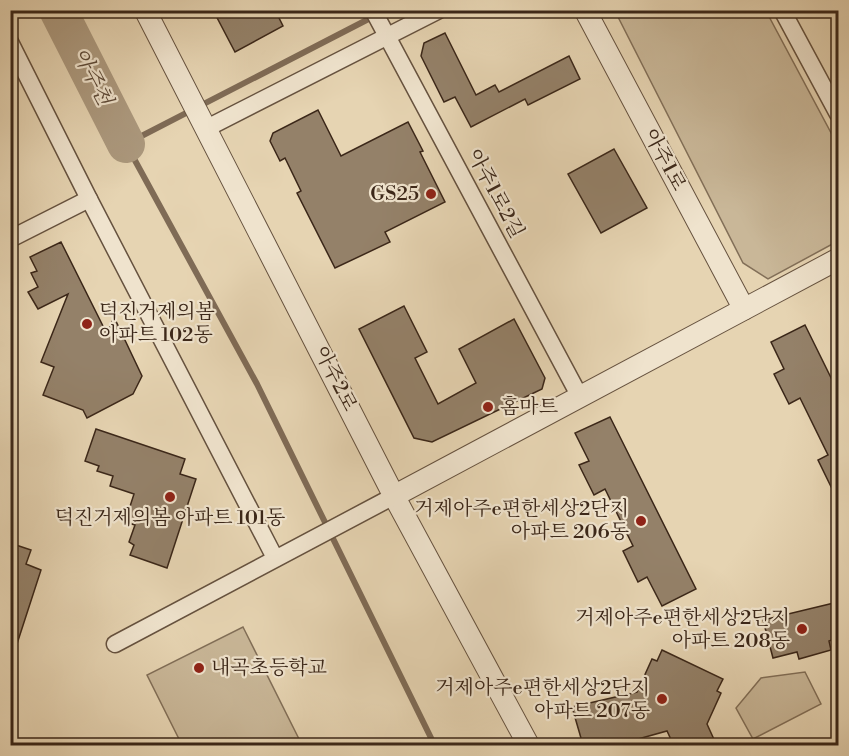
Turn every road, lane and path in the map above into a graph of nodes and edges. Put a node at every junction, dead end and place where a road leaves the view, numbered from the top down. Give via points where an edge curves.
1 (145, 10) edge
2 (373, 10) edge
3 (439, 10) edge
4 (585, 10) edge
5 (782, 10) edge
6 (386, 37) junction
7 (10, 42) edge
8 (838, 114) edge
9 (207, 128) junction
10 (89, 199) junction
11 (10, 239) edge
12 (838, 259) edge
13 (744, 309) junction
14 (580, 397) junction
15 (394, 496) junction
16 (275, 558) junction
17 (115, 644) dead end
18 (529, 746) edge

1 - 9 street, 아주2로
2 - 6 street, 아주1로2길
3 - 6 street
4 - 13 street, 아주1로
5 - 8 street
6 - 9 street
6 - 14 street, 아주1로2길
7 - 10 street
9 - 15 street, 아주2로
10 - 11 street
10 - 16 street
12 - 13 street
13 - 14 street
14 - 15 street
15 - 16 street
15 - 18 street, 아주2로
16 - 17 street

